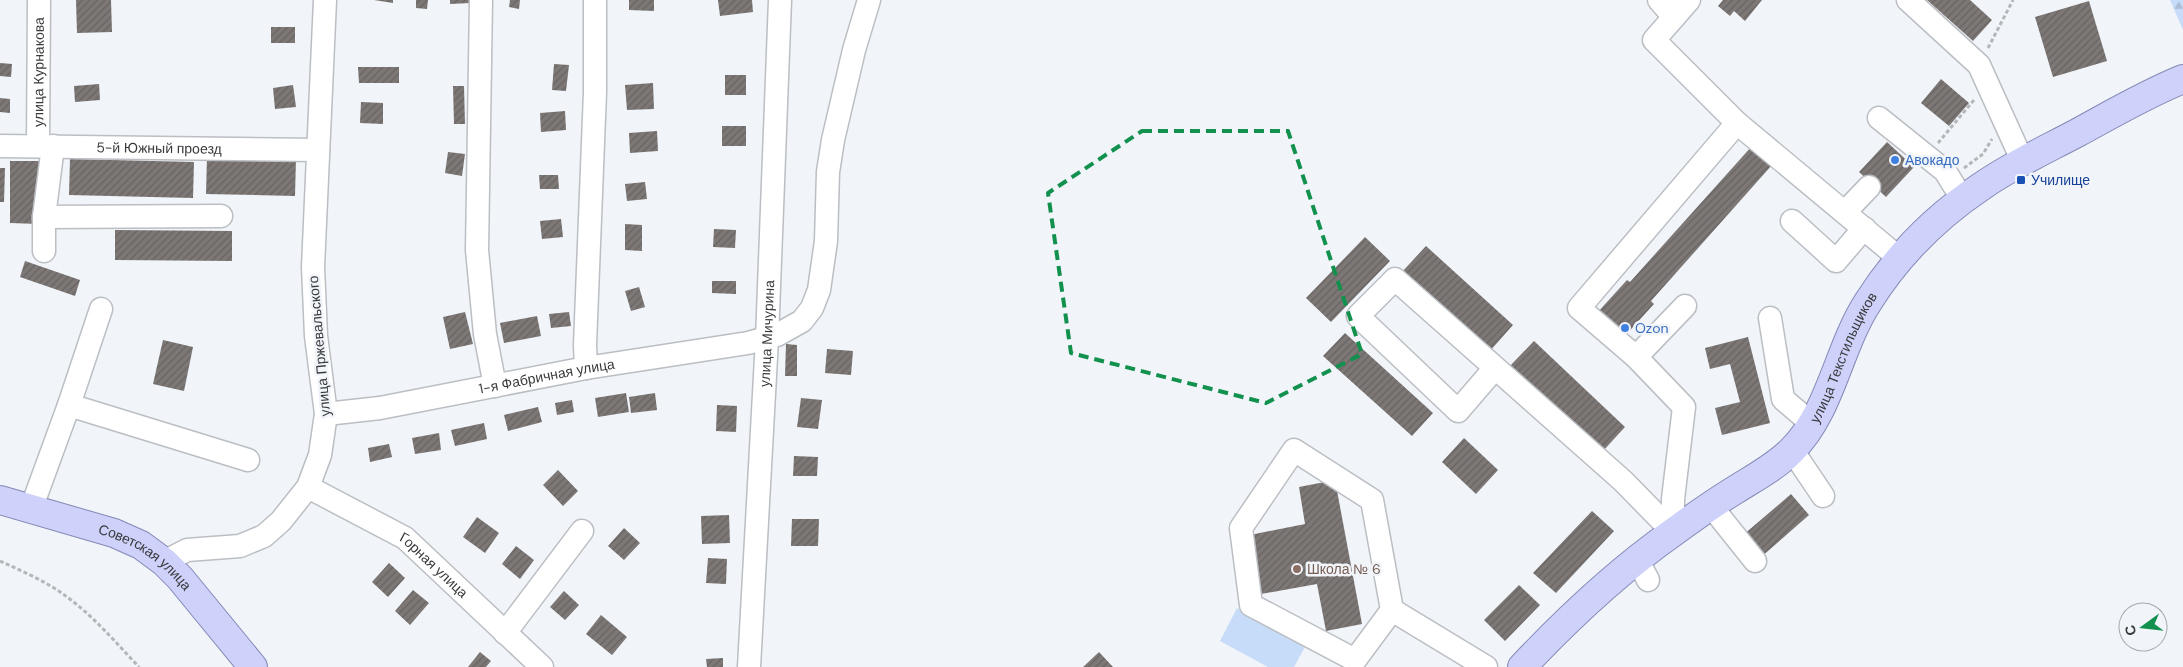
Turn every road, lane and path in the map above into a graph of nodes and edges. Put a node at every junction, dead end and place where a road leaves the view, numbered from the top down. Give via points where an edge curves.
1 (39, 0) edge
2 (325, 0) edge
3 (481, 0) edge
4 (595, 0) edge
5 (780, 0) edge
6 (870, 0) edge
7 (1659, 0) edge
8 (1689, 0) edge
9 (1908, 0) edge
10 (2013, 0) edge
11 (1674, 17) junction
12 (1983, 75) junction
13 (2183, 79) edge
14 (1879, 118) dead end
15 (1737, 123) junction
16 (1994, 136) dead end
17 (0, 146) edge
18 (45, 146) junction
19 (318, 150) junction
20 (1927, 156) junction
21 (2023, 162) junction
22 (1869, 187) dead end
23 (1956, 189) junction
24 (1845, 212) junction
25 (221, 216) dead end
26 (44, 217) junction
27 (1792, 221) dead end
28 (1864, 228) junction
29 (44, 251) dead end
30 (1899, 258) junction
31 (1685, 306) dead end
32 (101, 309) dead end
33 (1770, 318) dead end
34 (766, 339) junction
35 (1636, 357) junction
36 (586, 368) junction
37 (1495, 368) junction
38 (495, 386) junction
39 (69, 405) junction
40 (326, 414) junction
41 (1811, 423) junction
42 (1792, 450) junction
43 (248, 460) dead end
44 (308, 488) junction
45 (1823, 496) dead end
46 (0, 500) edge
47 (1711, 506) junction
48 (31, 509) junction
49 (582, 531) dead end
50 (1673, 532) junction
51 (1755, 561) dead end
52 (0, 562) edge
53 (164, 562) junction
54 (1392, 610) junction
55 (505, 632) junction
56 (139, 667) edge
57 (253, 667) edge
58 (542, 667) edge
59 (750, 667) edge
60 (1486, 667) edge
61 (1522, 667) edge

1 - 18 street, улица Курнакова
2 - 19 street, улица Пржевальского
3 - 38 street via 477,250 485,334
4 - 36 street
5 - 34 street, улица Мичурина
6 - 34 street, 1-я Фабричная улица via 854,50 833,140 824,255 816,299 802,320
7 - 11 street
8 - 11 street
9 - 12 street
10 - 12 path
11 - 15 street via 1654,40
12 - 20 path
12 - 21 street
13 - 21 main road, улица Текстильщиков
14 - 20 street
15 - 24 street
15 - 35 street via 1579,308
16 - 23 path
17 - 18 street, 5-й Южный проезд
18 - 19 street, 5-й Южный проезд
18 - 26 street, улица Курнакова
19 - 40 street, улица Пржевальского via 313,288
20 - 23 street via 1945,172
21 - 23 main road, улица Текстильщиков via 1988,181
22 - 24 street
23 - 30 main road, улица Текстильщиков
24 - 28 street
25 - 26 street
26 - 29 street, улица Курнакова
27 - 28 street via 1836,261
28 - 30 street
30 - 41 main road, улица Текстильщиков via 1854,327
31 - 35 street
32 - 39 street
33 - 41 street via 1783,399
34 - 36 street, 1-я Фабричная улица
34 - 59 street, улица Мичурина
35 - 50 street via 1684,407 1673,498
36 - 38 street, 1-я Фабричная улица
37 - 37 street via 1395,279 1358,316 1458,411
37 - 50 street via 1623,481
38 - 40 street, 1-я Фабричная улица via 380,408
39 - 43 street
39 - 48 street
40 - 44 street, улица Пржевальского via 320,455
41 - 42 main road, улица Текстильщиков
42 - 45 street
42 - 47 main road, улица Текстильщиков
44 - 53 street, улица Пржевальского via 281,521 256,541 231,547 187,550
44 - 55 street, Горная улица via 405,538
46 - 48 main road, Советская улица
47 - 50 main road, улица Текстильщиков
47 - 51 street
48 - 53 main road, Советская улица via 123,536 142,545
49 - 55 street
50 - 61 main road, улица Текстильщиков via 1643,569 1572,615
52 - 56 path via 70,599
53 - 57 main road, Советская улица
54 - 54 street via 1355,660 1251,605 1241,528 1294,450 1372,500
54 - 60 street
55 - 58 street, Горная улица

